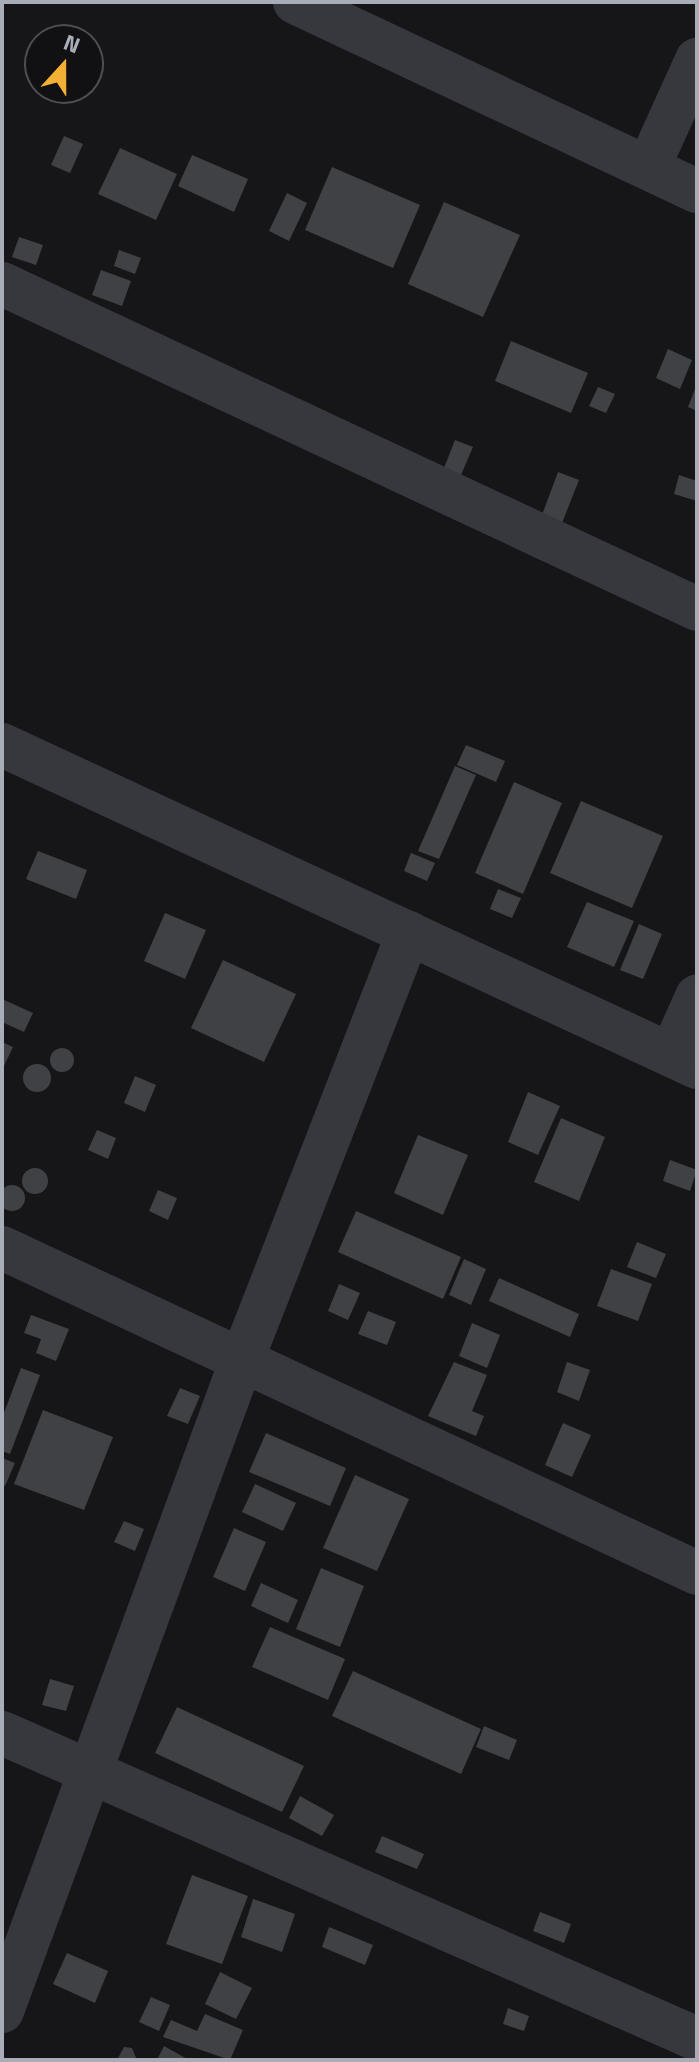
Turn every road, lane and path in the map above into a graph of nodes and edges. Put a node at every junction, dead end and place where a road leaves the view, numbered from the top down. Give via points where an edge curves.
1 (310, 5) edge
2 (697, 60) edge
3 (648, 168) junction
4 (697, 191) edge
5 (2, 284) edge
6 (697, 609) edge
7 (2, 745) edge
8 (408, 933) junction
9 (697, 997) edge
10 (684, 1061) edge
11 (2, 1248) edge
12 (240, 1365) junction
13 (697, 1573) edge
14 (2, 1733) edge
15 (94, 1768) junction
16 (2, 2011) edge
17 (697, 2039) edge

1 - 3 street
2 - 3 street
3 - 4 street
5 - 6 street
7 - 8 street
8 - 10 street
8 - 12 street
9 - 10 street
11 - 12 street
12 - 13 street
12 - 15 street
14 - 15 street
15 - 16 street
15 - 17 street

